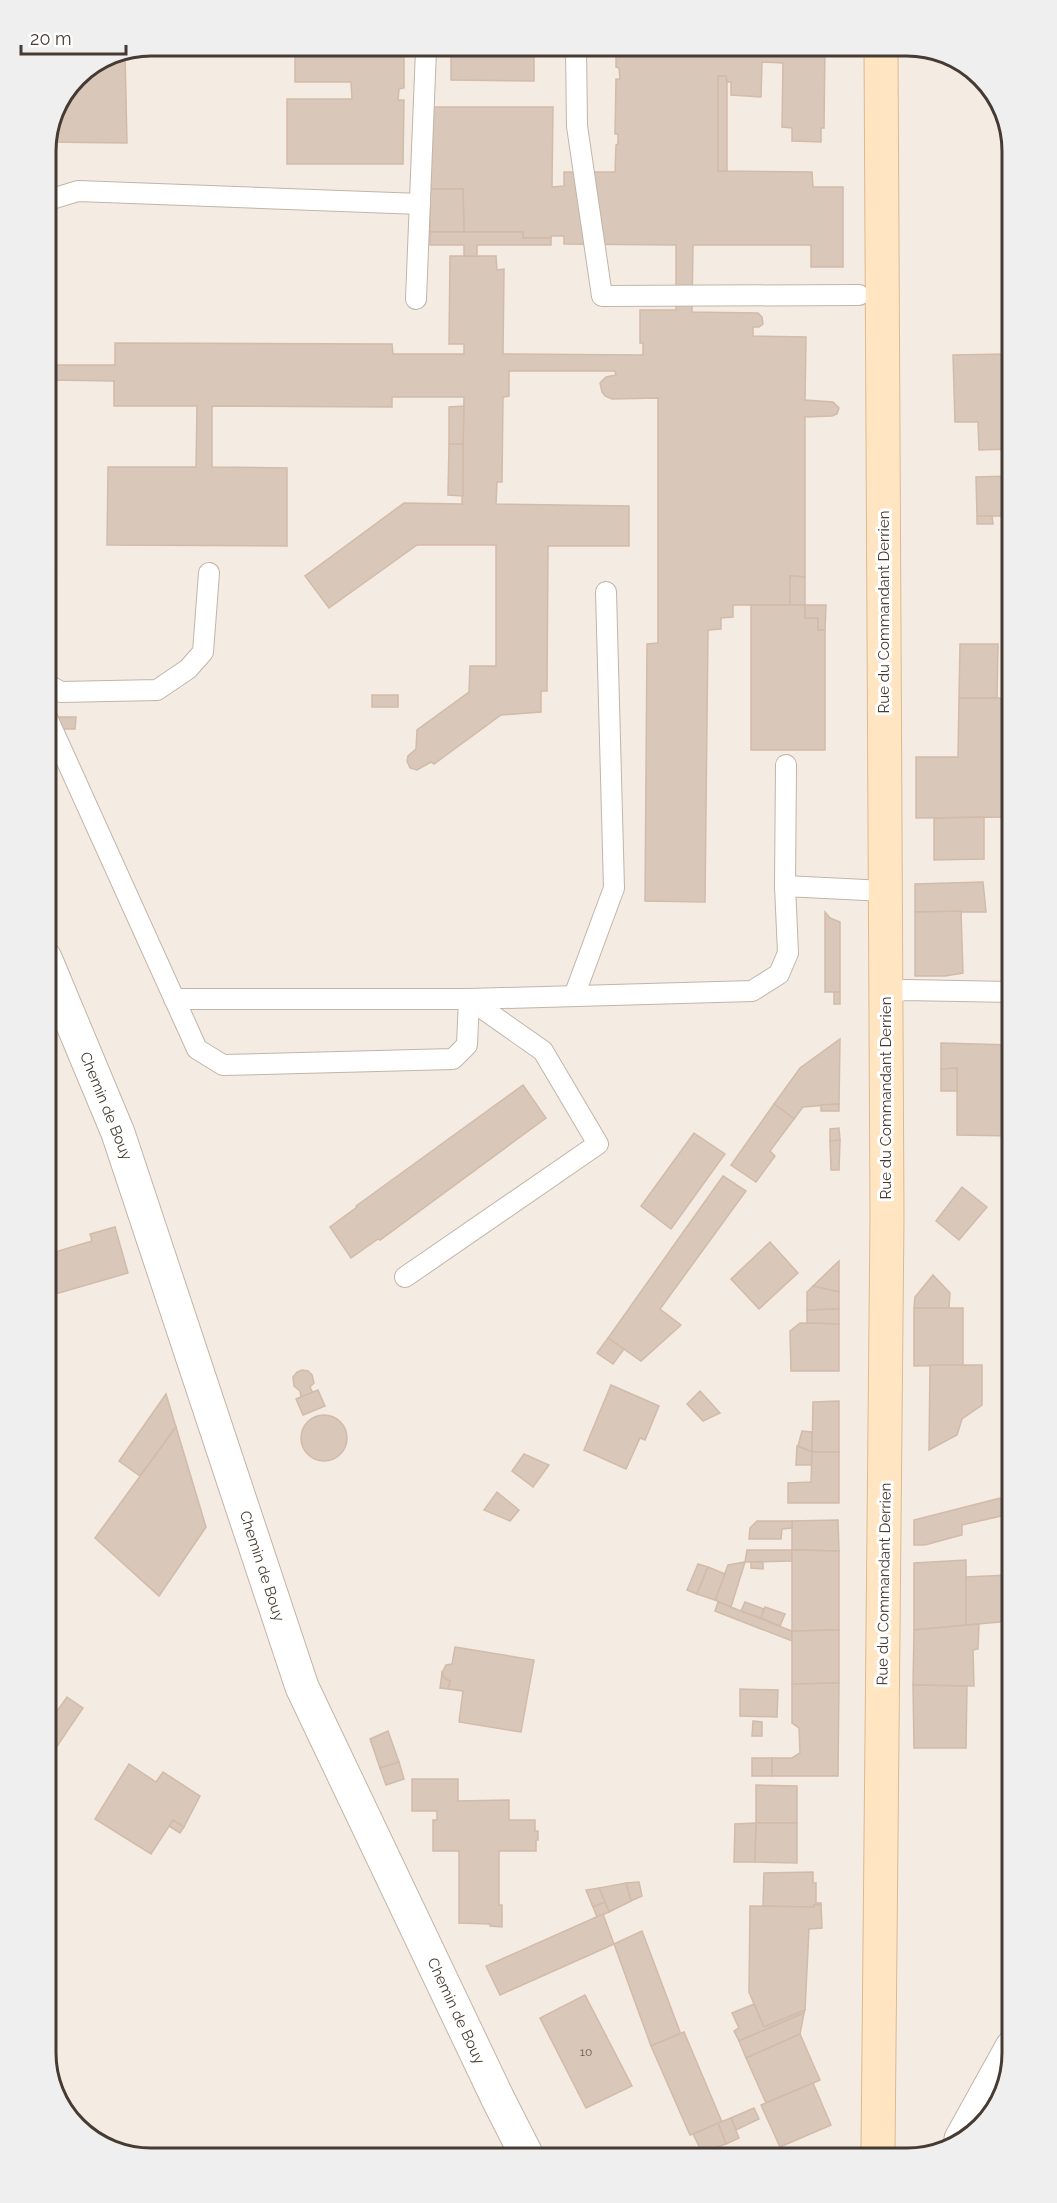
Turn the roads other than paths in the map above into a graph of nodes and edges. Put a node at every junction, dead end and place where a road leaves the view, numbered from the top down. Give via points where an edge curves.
1 (426, 56) edge
2 (576, 56) edge
3 (881, 56) edge
4 (56, 198) edge
5 (420, 204) junction
6 (859, 295) dead end
7 (416, 299) dead end
8 (209, 573) dead end
9 (606, 592) dead end
10 (56, 689) edge
11 (56, 737) edge
12 (786, 765) dead end
13 (785, 886) junction
14 (885, 891) junction
15 (56, 984) edge
16 (1001, 992) edge
17 (885, 993) junction
18 (574, 996) junction
19 (174, 999) junction
20 (469, 999) junction
21 (405, 1277) dead end
22 (1000, 2068) edge
23 (970, 2123) edge
24 (523, 2147) edge
25 (878, 2148) edge

1 - 5 lane
2 - 6 lane via 577,126 602,296
3 - 14 main road, Rue du Commandant Derrien
4 - 5 lane via 78,191
5 - 7 lane
8 - 10 lane via 203,652 188,669 157,690
9 - 18 lane via 614,888
11 - 19 lane
12 - 13 lane
13 - 14 lane
13 - 18 lane via 788,953 779,974 752,991
14 - 17 main road, Rue du Commandant Derrien
15 - 24 street, Chemin de Bouy via 118,1133 302,1687
16 - 17 lane
17 - 25 main road, Rue du Commandant Derrien via 887,1229
18 - 20 lane
19 - 20 lane
19 - 20 lane via 197,1049 224,1065 453,1059 467,1045
20 - 21 lane via 543,1051 598,1144
22 - 23 street

